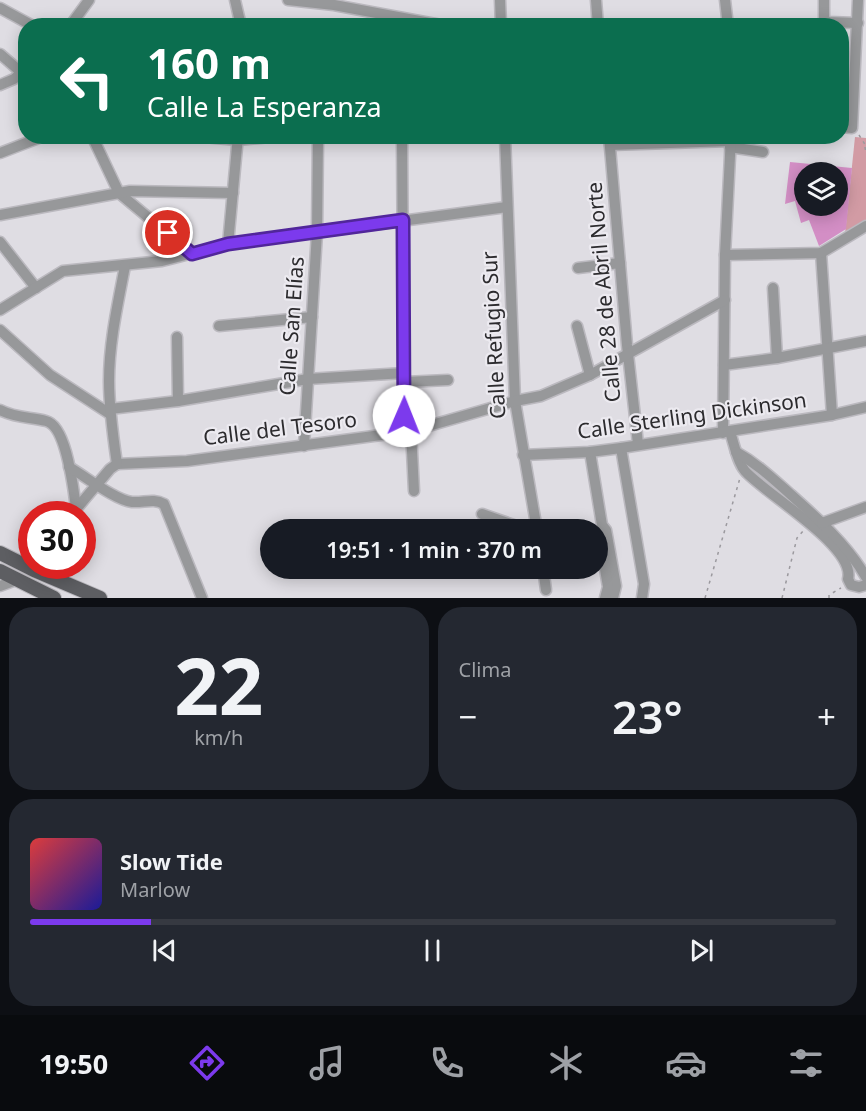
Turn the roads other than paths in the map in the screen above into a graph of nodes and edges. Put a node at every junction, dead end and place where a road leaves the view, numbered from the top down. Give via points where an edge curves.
1 (89, 0) edge
2 (235, 0) edge
3 (288, 0) edge
4 (500, 0) edge
5 (596, 0) edge
6 (725, 0) edge
7 (824, 0) edge
8 (858, 0) edge
9 (363, 5) edge
10 (0, 8) edge
11 (18, 18) edge
12 (76, 18) edge
13 (239, 18) edge
14 (388, 18) edge
15 (501, 18) edge
16 (597, 18) edge
17 (727, 18) edge
18 (824, 18) edge
19 (849, 23) edge
20 (858, 23) junction
21 (0, 54) edge
22 (18, 67) edge
23 (18, 76) edge
24 (0, 85) edge
25 (849, 109) edge
26 (23, 144) edge
27 (96, 144) edge
28 (237, 144) edge
29 (318, 144) edge
30 (402, 144) edge
31 (505, 144) edge
32 (609, 144) edge
33 (730, 144) edge
34 (737, 144) edge
35 (763, 152) dead end
36 (0, 153) edge
37 (119, 193) junction
38 (233, 193) junction
39 (507, 207) junction
40 (0, 214) edge
41 (403, 220) junction
42 (866, 226) edge
43 (317, 233) junction
44 (0, 242) edge
45 (228, 244) junction
46 (821, 253) junction
47 (192, 254) junction
48 (725, 255) junction
49 (620, 263) junction
50 (125, 266) junction
51 (578, 268) dead end
52 (36, 288) junction
53 (773, 288) dead end
54 (725, 300) junction
55 (0, 310) edge
56 (312, 316) junction
57 (219, 326) dead end
58 (577, 326) dead end
59 (0, 330) edge
60 (177, 337) dead end
61 (866, 341) edge
62 (826, 349) junction
63 (628, 352) junction
64 (777, 358) junction
65 (724, 365) junction
66 (591, 375) junction
67 (404, 377) junction
68 (308, 379) junction
69 (448, 380) dead end
70 (178, 401) junction
71 (516, 401) junction
72 (866, 407) edge
73 (0, 410) edge
74 (110, 411) junction
75 (832, 415) junction
76 (408, 432) junction
77 (727, 432) junction
78 (638, 444) junction
79 (304, 446) junction
80 (621, 448) junction
81 (590, 452) junction
82 (736, 452) junction
83 (523, 455) junction
84 (114, 466) junction
85 (69, 467) junction
86 (97, 484) junction
87 (414, 491) dead end
88 (73, 501) edge
89 (83, 501) edge
90 (866, 507) edge
91 (482, 514) dead end
92 (496, 519) edge
93 (535, 519) edge
94 (822, 523) junction
95 (0, 553) edge
96 (18, 560) edge
97 (0, 571) edge
98 (866, 577) edge
99 (18, 579) edge
100 (19, 579) joint
101 (59, 579) edge
102 (544, 579) edge
103 (866, 585) edge
104 (0, 586) edge
105 (546, 590) dead end
106 (610, 590) edge
107 (54, 598) edge
108 (100, 598) edge
109 (202, 598) edge
110 (613, 598) edge
111 (642, 598) edge

1 - 12 street
2 - 13 street
3 - 9 street
4 - 15 street
5 - 16 street
6 - 17 street
7 - 18 street
8 - 20 street
9 - 14 street
10 - 11 street
19 - 20 street
20 - 25 street
21 - 22 street
23 - 24 street
26 - 36 street
27 - 37 street
28 - 38 street
29 - 43 street, Calle San Elías
30 - 41 street
31 - 39 street, Calle Refugio Sur
32 - 49 street, Calle 28 de Abril Norte
33 - 48 street
34 - 35 street
37 - 38 street
37 - 40 street
37 - 47 street
38 - 45 street
39 - 41 street
39 - 71 street, Calle Refugio Sur
41 - 43 street
41 - 67 street
42 - 46 street
43 - 45 street
43 - 56 street, Calle San Elías
44 - 52 street
45 - 47 street
46 - 48 street
46 - 62 street
47 - 50 street
48 - 54 street
49 - 51 street
49 - 63 street, Calle 28 de Abril Norte
50 - 52 street via 63,272
50 - 74 street via 109,378
52 - 55 street
53 - 64 street
54 - 63 street, Calle del Tesoro
54 - 65 street
56 - 57 street
56 - 68 street, Calle San Elías
58 - 66 street
59 - 74 street via 50,375
60 - 70 street
61 - 62 street
62 - 64 street
62 - 75 street
63 - 66 street, Calle del Tesoro
63 - 78 street, Calle 28 de Abril Norte
64 - 65 street
65 - 77 street
66 - 71 street, Calle del Tesoro via 541,396
67 - 68 street
67 - 69 street
67 - 76 street
68 - 70 street
68 - 79 street, Calle San Elías
70 - 74 street
71 - 76 street, Calle del Tesoro
71 - 83 street, Calle Refugio Sur
72 - 75 street, Calle Sterling Dickinson
73 - 85 street via 13,416 49,421 57,427
74 - 84 street
75 - 77 street, Calle Sterling Dickinson
76 - 79 street, Calle del Tesoro
76 - 87 street
77 - 78 street, Calle Sterling Dickinson
77 - 82 street
78 - 80 street, Calle Sterling Dickinson
79 - 84 street, Calle del Tesoro
80 - 81 street, Calle Sterling Dickinson
80 - 111 street via 644,584
81 - 83 street, Calle Sterling Dickinson
81 - 106 street
82 - 94 street via 753,461
82 - 103 street via 743,470 810,522 846,562 851,585
83 - 93 street, Calle Refugio Sur
84 - 86 street
85 - 86 street
85 - 88 street
86 - 89 street
86 - 109 street via 131,502 157,500 165,504
90 - 94 street
91 - 92 street
94 - 98 street
95 - 96 main road
97 - 99 main road
100 - 104 street
100 - 107 main road
101 - 108 main road
102 - 105 street
106 - 110 street

